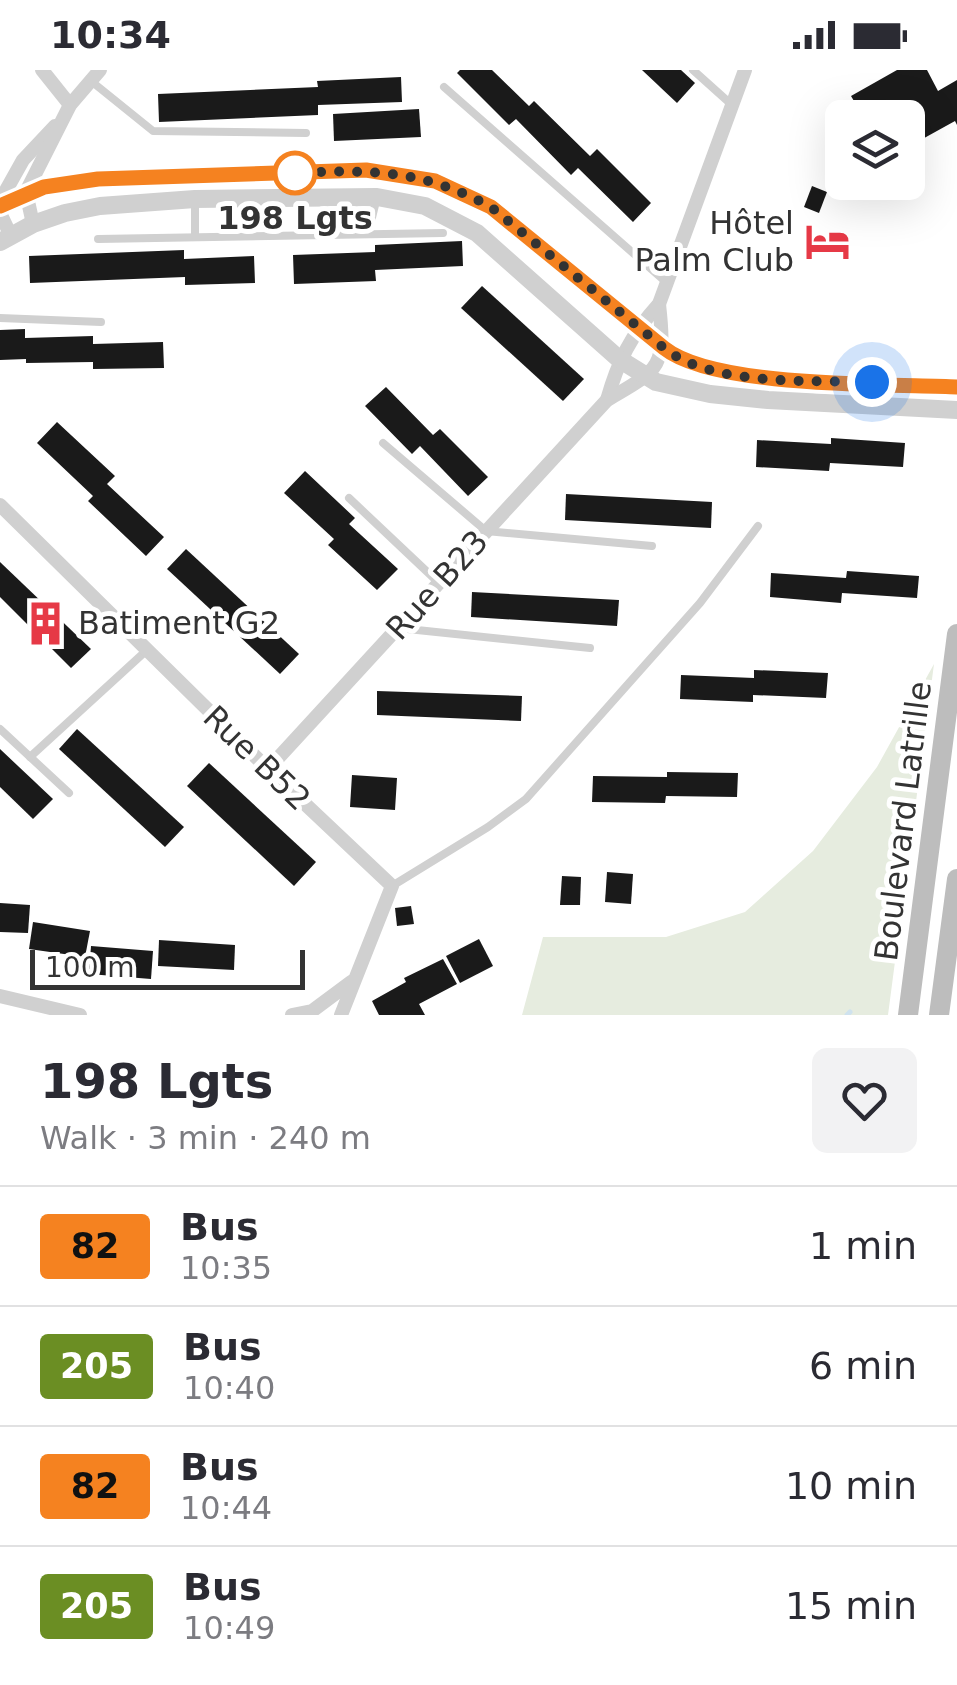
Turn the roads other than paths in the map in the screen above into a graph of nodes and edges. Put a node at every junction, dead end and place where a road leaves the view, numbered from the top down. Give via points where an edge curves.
1 (42, 70) edge
2 (693, 70) edge
3 (745, 70) edge
4 (96, 76) edge
5 (444, 87) dead end
6 (732, 105) junction
7 (66, 112) junction
8 (306, 133) dead end
9 (366, 170) junction
10 (369, 196) junction
11 (195, 200) junction
12 (0, 207) edge
13 (30, 208) junction
14 (442, 232) dead end
15 (368, 234) junction
16 (194, 238) junction
17 (5, 239) edge
18 (98, 239) dead end
19 (667, 283) junction
20 (658, 304) junction
21 (0, 318) edge
22 (101, 322) dead end
23 (639, 326) junction
24 (664, 348) junction
25 (619, 360) junction
26 (646, 378) junction
27 (957, 387) edge
28 (606, 400) junction
29 (957, 410) edge
30 (383, 444) dead end
31 (348, 498) dead end
32 (0, 505) edge
33 (758, 526) dead end
34 (486, 531) junction
35 (652, 546) dead end
36 (439, 582) junction
37 (398, 628) junction
38 (957, 634) edge
39 (590, 648) dead end
40 (147, 650) junction
41 (0, 729) edge
42 (30, 757) junction
43 (268, 769) junction
44 (69, 794) dead end
45 (957, 879) edge
46 (392, 886) junction
47 (352, 981) junction
48 (0, 996) edge
49 (80, 1015) edge
50 (292, 1015) edge
51 (340, 1015) edge
52 (908, 1015) edge
53 (939, 1015) edge

1 - 7 street
2 - 6 lane
3 - 6 street
4 - 7 street
4 - 8 lane via 153,130
5 - 19 lane
6 - 19 street
7 - 12 street via 23,160
7 - 13 street
9 - 10 street
9 - 13 street via 98,179
9 - 23 street via 435,181 491,207
10 - 11 street
10 - 15 lane
10 - 25 street via 424,206 477,234
11 - 13 street via 65,212
11 - 16 lane
12 - 13 street
12 - 17 street
13 - 17 street
14 - 15 lane
15 - 16 lane
16 - 18 lane
19 - 20 street
20 - 23 street
20 - 24 street
21 - 22 lane
23 - 24 street
23 - 25 street
24 - 26 street
24 - 27 street via 687,364 718,372
25 - 26 street
25 - 28 street
26 - 28 street
26 - 29 street via 768,400
28 - 34 street, Rue B23
30 - 34 lane
31 - 36 lane
32 - 40 street, Rue B52
33 - 46 lane via 700,603 526,799
34 - 35 lane
34 - 36 street, Rue B23
36 - 37 street, Rue B23
37 - 39 lane
37 - 43 street, Rue B23
38 - 52 main road, Boulevard Latrille
40 - 42 lane
40 - 43 street, Rue B52
41 - 42 lane
42 - 44 lane
43 - 46 street, Rue B52
45 - 53 main road, Boulevard Latrille
46 - 47 street
47 - 50 street via 312,1012
47 - 51 street
48 - 49 street

